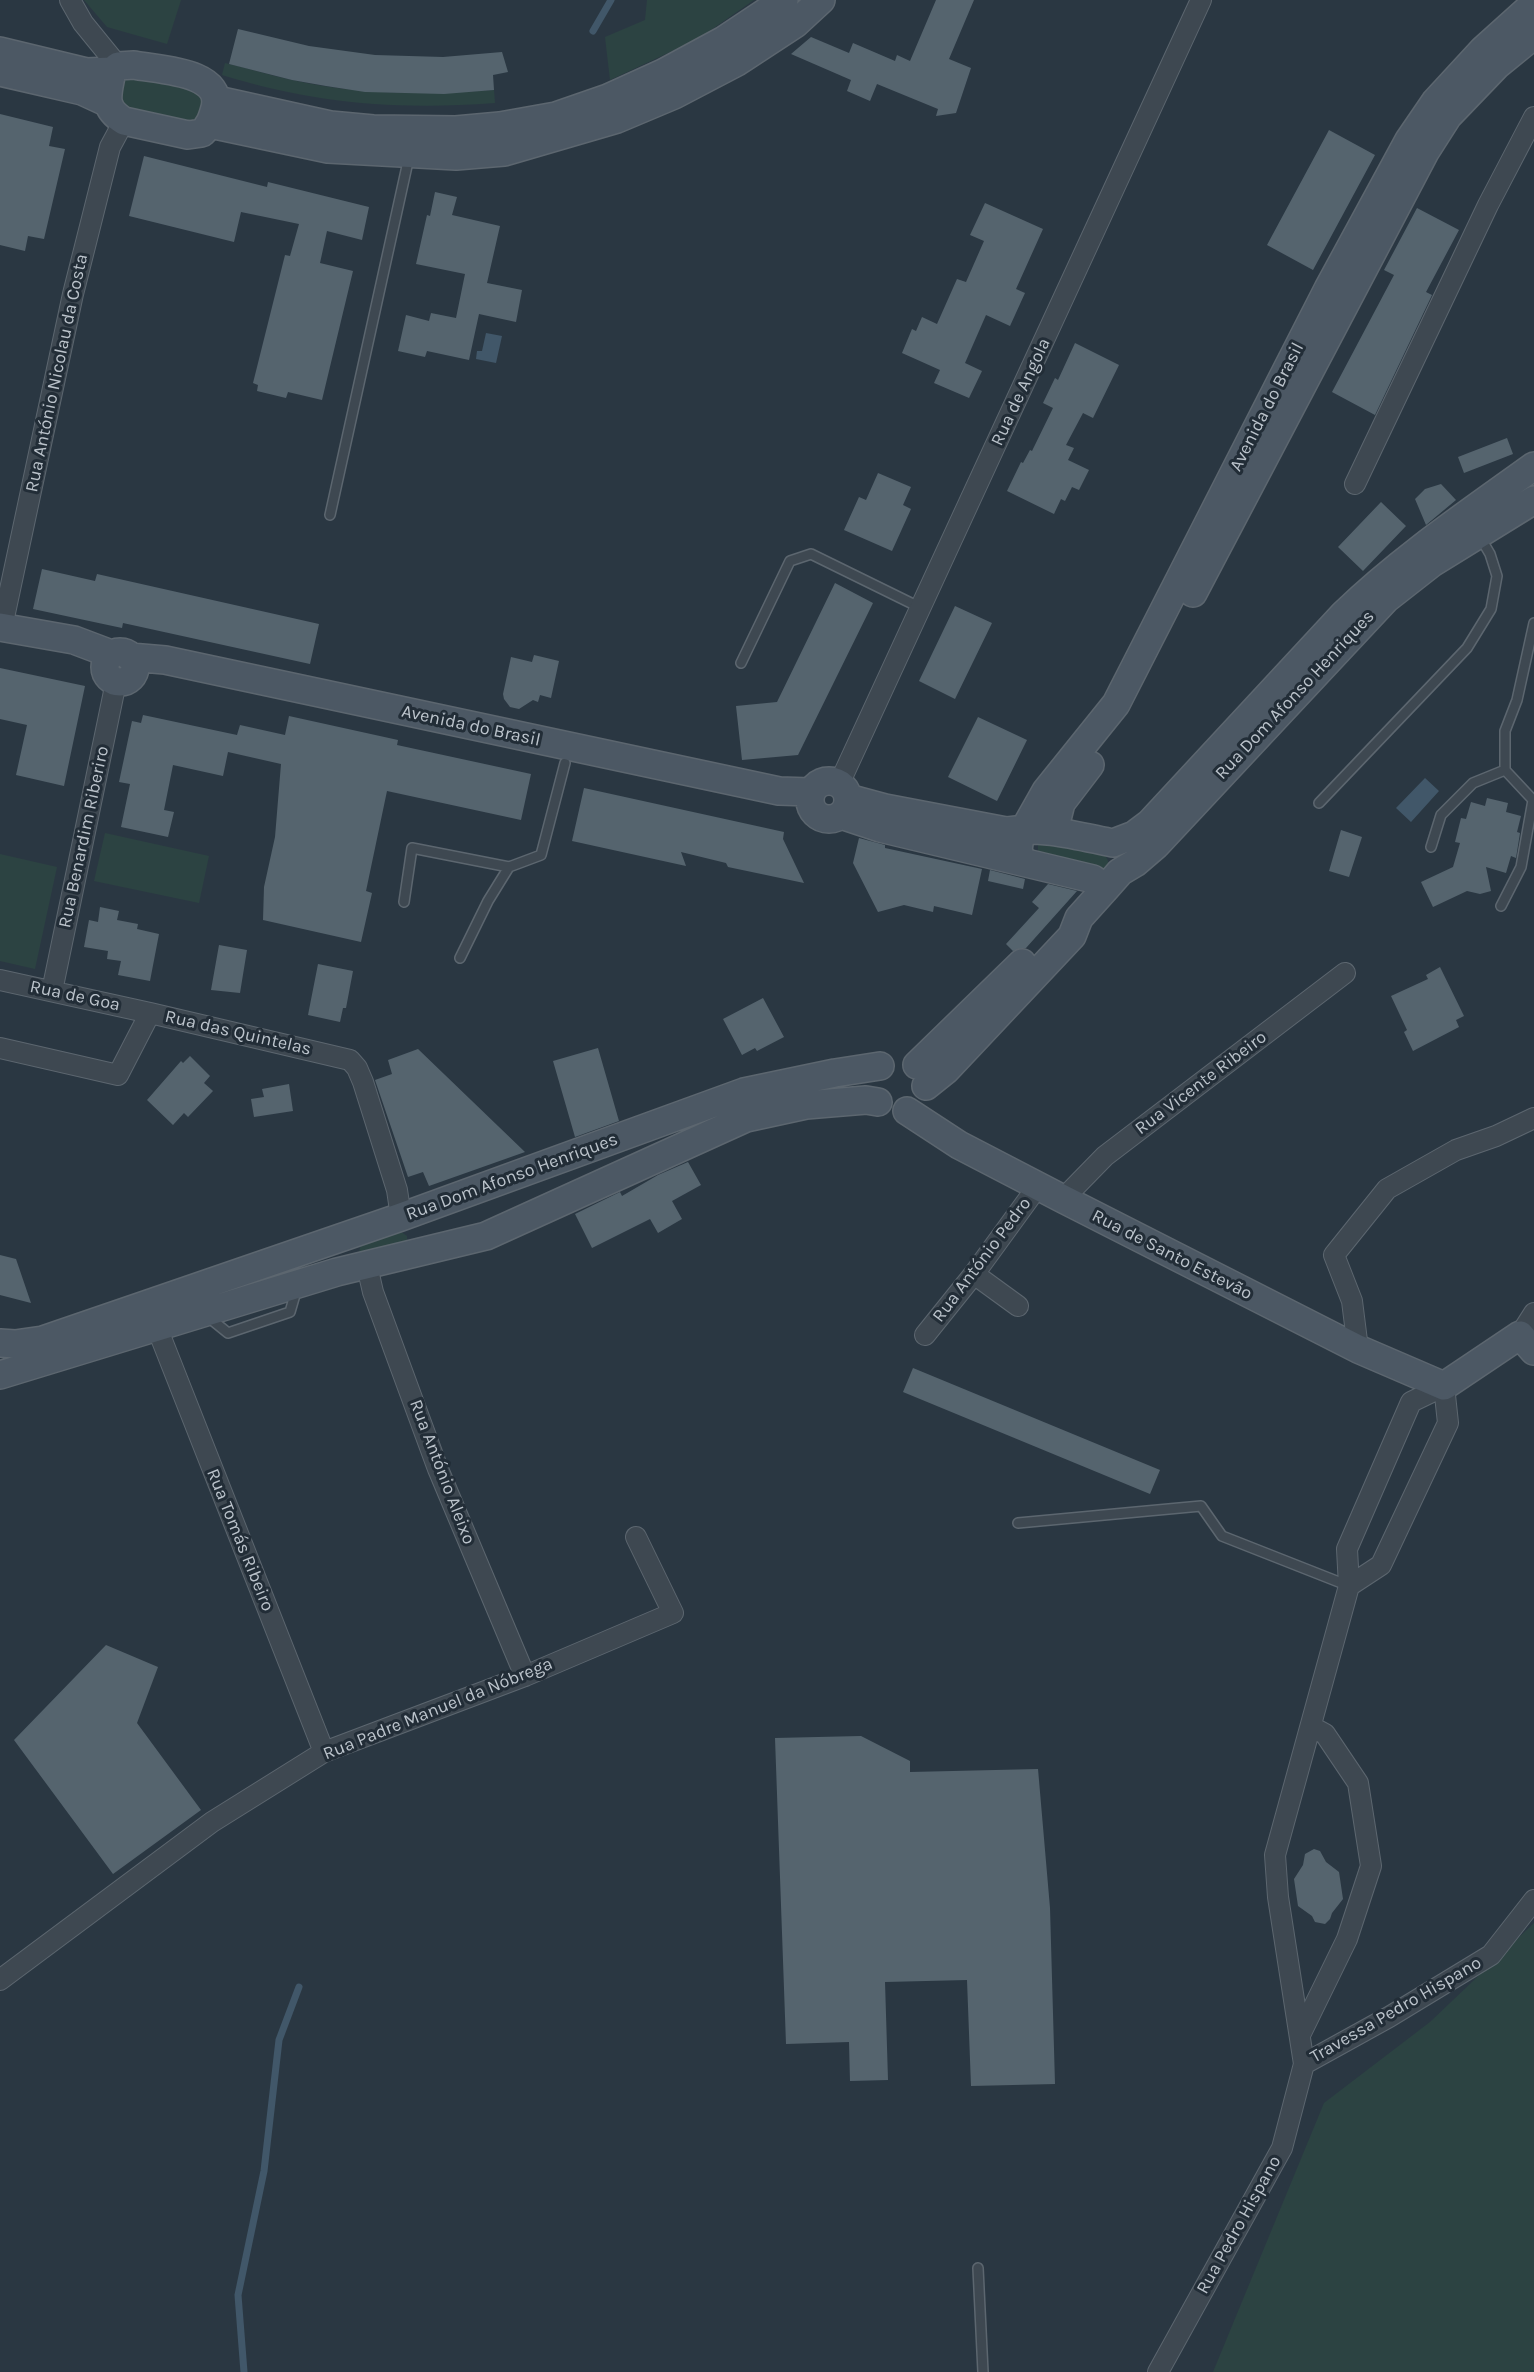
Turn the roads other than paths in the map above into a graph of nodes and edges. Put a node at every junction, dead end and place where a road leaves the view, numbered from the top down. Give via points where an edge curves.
1 (70, 0) edge
2 (784, 0) edge
3 (821, 0) edge
4 (1201, 0) edge
5 (1534, 4) edge
6 (1534, 35) edge
7 (0, 51) edge
8 (115, 68) junction
9 (0, 72) edge
10 (116, 112) junction
11 (214, 112) junction
12 (1534, 117) edge
13 (410, 155) junction
14 (1534, 466) edge
15 (1355, 484) dead end
16 (1534, 500) edge
17 (330, 515) dead end
18 (1478, 535) junction
19 (921, 608) junction
20 (1534, 623) edge
21 (1, 632) edge
22 (741, 663) dead end
23 (119, 667) junction
24 (565, 763) junction
25 (1505, 770) junction
26 (843, 799) junction
27 (812, 800) junction
28 (1319, 803) dead end
29 (1026, 828) junction
30 (1054, 831) junction
31 (1113, 843) junction
32 (1431, 847) dead end
33 (1022, 861) junction
34 (509, 867) junction
35 (1113, 880) junction
36 (404, 902) dead end
37 (1501, 906) dead end
38 (460, 958) dead end
39 (1345, 973) dead end
40 (0, 980) edge
41 (52, 991) junction
42 (150, 1013) junction
43 (0, 1048) edge
44 (880, 1066) junction
45 (921, 1076) junction
46 (878, 1102) junction
47 (907, 1111) junction
48 (1534, 1118) edge
49 (1038, 1186) junction
50 (1063, 1199) junction
51 (407, 1215) junction
52 (331, 1241) junction
53 (425, 1251) junction
54 (367, 1266) junction
55 (337, 1272) junction
56 (974, 1274) junction
57 (1018, 1306) dead end
58 (152, 1316) junction
59 (1529, 1333) edge
60 (925, 1335) dead end
61 (0, 1343) edge
62 (1358, 1349) junction
63 (0, 1375) edge
64 (1444, 1386) junction
65 (1018, 1523) dead end
66 (636, 1537) dead end
67 (1349, 1586) junction
68 (525, 1676) junction
69 (1312, 1727) junction
70 (324, 1752) junction
71 (1534, 1900) edge
72 (0, 1980) edge
73 (1300, 2036) junction
74 (1304, 2064) junction
75 (978, 2268) dead end
76 (983, 2372) edge
77 (1158, 2372) edge

1 - 8 street
2 - 11 street via 724,40 608,98 556,116 456,130 374,129
3 - 13 street via 795,24 737,62 617,119 504,152
4 - 19 street, Rua de Angola
5 - 29 street, Avenida do Brasil via 1483,50 1435,102 1409,140 1328,289 1116,704 1046,791
6 - 30 street, Avenida do Brasil via 1497,65 1448,116 1425,152 1169,639 1128,714 1061,803
7 - 8 street via 87,72
8 - 10 street
8 - 11 street via 134,65 199,77 210,84
9 - 10 street via 82,92
10 - 11 street via 189,135 202,133
10 - 21 street, Rua António Nicolau da Costa
11 - 13 street via 328,149
12 - 15 street
13 - 17 lane
14 - 31 street, Rua Dom Afonso Henriques via 1378,581 1150,823
16 - 18 street, Rua Dom Afonso Henriques
18 - 28 lane via 1491,554 1497,576 1491,609 1467,648
18 - 35 street, Rua Dom Afonso Henriques via 1432,563 1386,599 1156,845
19 - 22 lane via 811,554 790,561
19 - 26 street, Rua de Angola
20 - 25 lane via 1517,700 1505,731
21 - 23 street, Avenida do Brasil via 74,640
23 - 24 street, Avenida do Brasil
23 - 27 street, Avenida do Brasil via 165,660
23 - 41 street, Rua Benardim Riberiro
24 - 27 street, Avenida do Brasil via 776,809
24 - 34 lane via 541,855
25 - 32 lane via 1473,783 1441,815
25 - 37 lane via 1533,800 1521,867
26 - 27 street, Avenida do Brasil via 829,819 816,814
26 - 29 street, Avenida do Brasil via 1006,831
26 - 33 street, Avenida do Brasil via 880,828
29 - 30 street, Avenida do Brasil
29 - 33 street, Avenida do Brasil via 1018,843
30 - 31 street, Avenida do Brasil
31 - 35 street via 1120,856
33 - 35 street, Avenida do Brasil via 1093,879
34 - 36 lane via 412,848
34 - 38 lane
35 - 45 street, Rua Dom Afonso Henriques via 1079,918 1061,924 936,1048
39 - 50 street, Rua Vicente Ribeiro via 1105,1156
40 - 41 street, Rua de Goa
41 - 42 street, Rua de Goa
42 - 43 street, Rua das Quintelas via 118,1075
42 - 51 street, Rua das Quintelas via 350,1060 363,1082
44 - 45 street, Rua Dom Afonso Henriques via 894,1059 910,1061
44 - 46 street via 873,1080
44 - 51 street, Rua Dom Afonso Henriques via 744,1092
45 - 47 street, Rua Dom Afonso Henriques via 921,1101
46 - 47 street, Rua Dom Afonso Henriques via 891,1111
46 - 53 street, Rua Dom Afonso Henriques via 806,1105 746,1118 486,1236
47 - 49 street, Rua de Santo Estevão via 959,1145
48 - 62 street via 1456,1150 1387,1189 1334,1255 1352,1301
49 - 50 street, Rua de Santo Estevão
49 - 56 street, Rua António Pedro
50 - 62 street, Rua de Santo Estevão
51 - 52 street, Rua Dom Afonso Henriques
51 - 53 street via 422,1221 428,1230
52 - 55 street via 327,1256
52 - 58 street, Rua Dom Afonso Henriques
53 - 54 street, Rua Dom Afonso Henriques
54 - 55 street, Rua Dom Afonso Henriques
54 - 68 street, Rua António Aleixo via 438,1468
55 - 58 street, Rua Dom Afonso Henriques via 202,1313
56 - 57 street
56 - 60 street, Rua António Pedro
58 - 61 street, Rua Dom Afonso Henriques via 43,1340
58 - 63 street, Rua Dom Afonso Henriques
58 - 70 street, Rua Tomás Ribeiro
59 - 64 street
62 - 64 street, Rua de Santo Estevão
64 - 67 street via 1448,1423 1381,1565
64 - 67 street, Rua Pedro Hispano via 1411,1402 1347,1549
65 - 67 lane via 1201,1506 1222,1536
66 - 68 street, Rua Padre Manuel da Nóbrega via 673,1613
67 - 69 street, Rua Pedro Hispano
68 - 70 street, Rua Padre Manuel da Nóbrega
69 - 73 street, Rua Pedro Hispano via 1275,1855
69 - 73 street via 1325,1734 1358,1783 1371,1866 1347,1939
70 - 72 street, Rua Padre Manuel da Nóbrega via 212,1822
71 - 74 street, Travessa Pedro Hispano via 1491,1955
73 - 74 street, Rua Pedro Hispano
74 - 77 street, Rua Pedro Hispano via 1282,2148
75 - 76 lane

